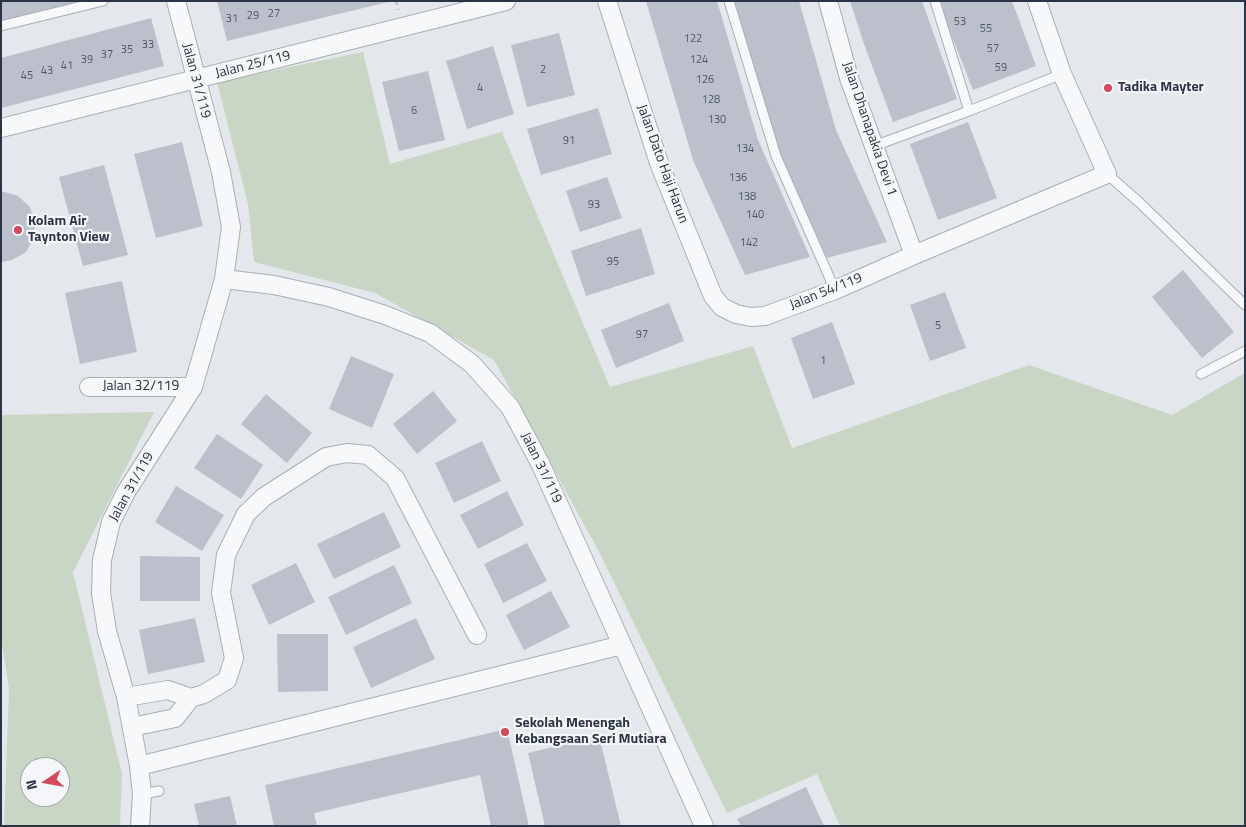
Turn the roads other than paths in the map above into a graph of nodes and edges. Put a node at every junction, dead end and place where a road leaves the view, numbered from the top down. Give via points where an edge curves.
1 (103, 1) edge
2 (176, 1) edge
3 (506, 1) edge
4 (607, 1) edge
5 (729, 1) edge
6 (828, 1) edge
7 (935, 1) edge
8 (1038, 1) edge
9 (1, 26) edge
10 (1062, 74) junction
11 (196, 79) junction
12 (969, 111) junction
13 (1, 128) edge
14 (874, 146) junction
15 (1108, 174) junction
16 (914, 255) junction
17 (224, 279) junction
18 (835, 290) junction
19 (1245, 305) edge
20 (736, 314) joint
21 (1245, 351) edge
22 (1201, 374) dead end
23 (89, 387) dead end
24 (193, 387) junction
25 (477, 635) dead end
26 (622, 645) junction
27 (126, 697) junction
28 (191, 698) junction
29 (132, 727) junction
30 (139, 766) junction
31 (159, 791) dead end
32 (142, 794) junction
33 (140, 826) edge
34 (704, 826) edge

1 - 9 lane
2 - 11 street, Jalan 31/119
3 - 11 street, Jalan 25/119
4 - 20 street, Jalan Dato Haji Harun via 659,163 713,296 722,307
5 - 18 lane via 776,156
6 - 14 street, Jalan Dhanapakia Devi 1 via 849,78
7 - 12 lane
8 - 10 street
10 - 12 lane
10 - 15 street
11 - 13 street, Jalan 25/119
11 - 17 street, Jalan 31/119 via 221,172 231,227
12 - 14 lane
14 - 16 street, Jalan Dhanapakia Devi 1
15 - 16 street, Jalan 54/119
15 - 19 lane
16 - 18 street, Jalan 54/119
17 - 24 street, Jalan 31/119
17 - 26 street, Jalan 31/119 via 274,285 385,314 430,333 472,364 510,407 523,431
18 - 20 street, Jalan 54/119 via 765,316
21 - 22 lane
23 - 24 street, Jalan 32/119
24 - 27 street, Jalan 31/119 via 126,492 111,522 102,560 101,594 107,631
25 - 28 street via 395,478 368,455 347,453 326,457 264,497 246,514 226,554 220,593 234,658 227,680
26 - 30 street
26 - 34 street, Jalan 31/119
27 - 28 street via 168,690
27 - 29 street, Jalan 31/119
28 - 29 street via 176,718
29 - 30 street, Jalan 31/119
30 - 32 street, Jalan 31/119
31 - 32 lane
32 - 33 street, Jalan 31/119

